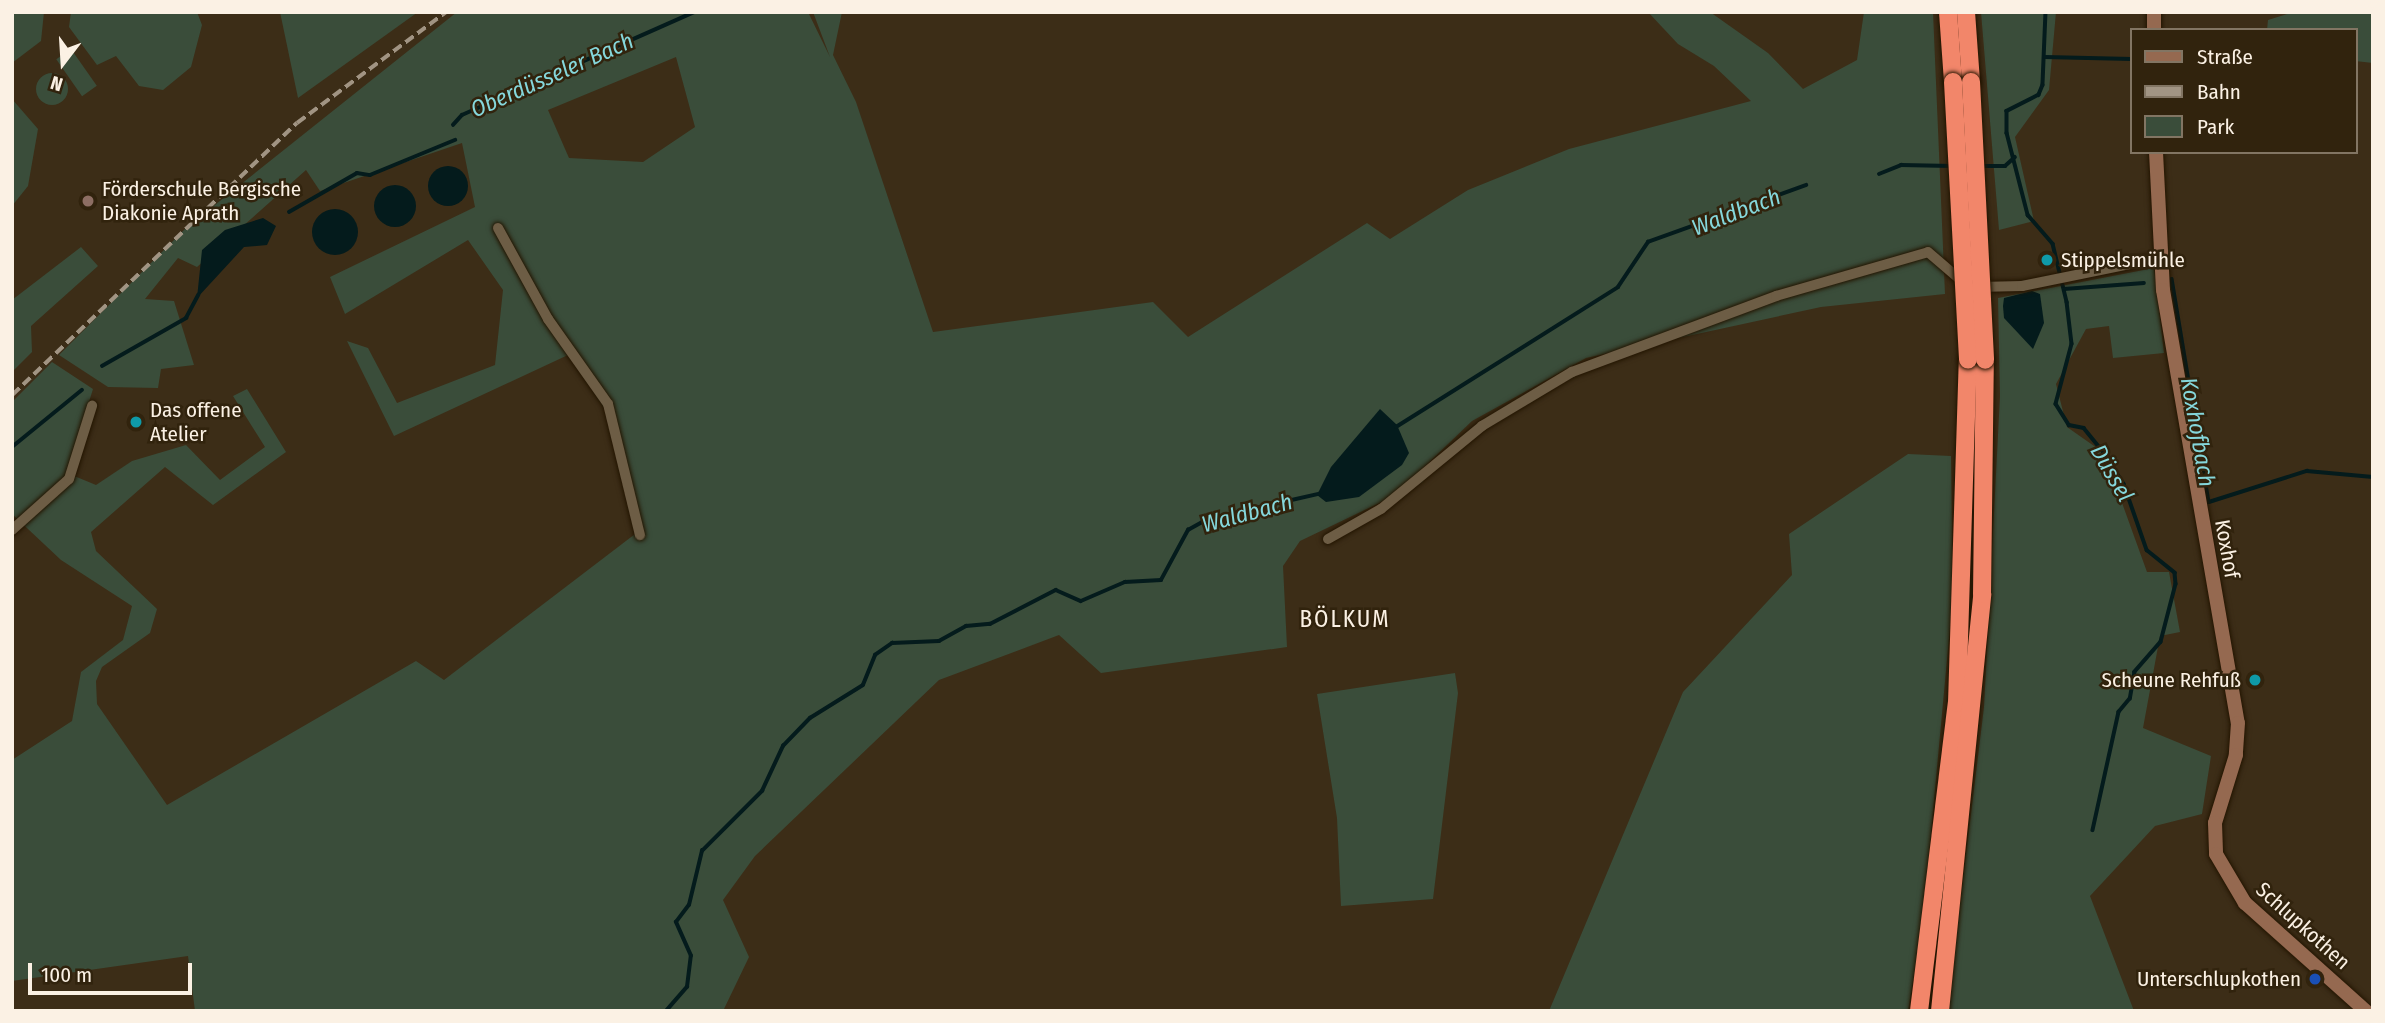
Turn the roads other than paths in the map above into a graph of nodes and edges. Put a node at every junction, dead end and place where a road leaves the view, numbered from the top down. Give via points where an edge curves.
1 (1948, 12) edge
2 (1966, 12) edge
3 (1962, 82) junction
4 (2157, 154) edge
5 (498, 228) dead end
6 (2160, 258) junction
7 (1977, 360) junction
8 (92, 406) dead end
9 (12, 530) edge
10 (640, 535) dead end
11 (1328, 540) dead end
12 (2220, 866) joint
13 (1919, 1011) edge
14 (1940, 1011) edge
15 (2366, 1011) edge

1 - 3 highway
2 - 3 highway
3 - 7 highway, bridge
4 - 6 main road, Koxhof
5 - 10 street via 548,319 608,404
6 - 11 street via 2050,281 1973,287 1932,251 1776,296 1560,379 1482,426 1381,509
6 - 12 main road, Koxhof via 2238,723 2236,755 2215,823
7 - 13 highway via 1957,703
7 - 14 highway via 1982,594
8 - 9 street via 69,479
12 - 15 main road, Schlupkothen via 2245,903

